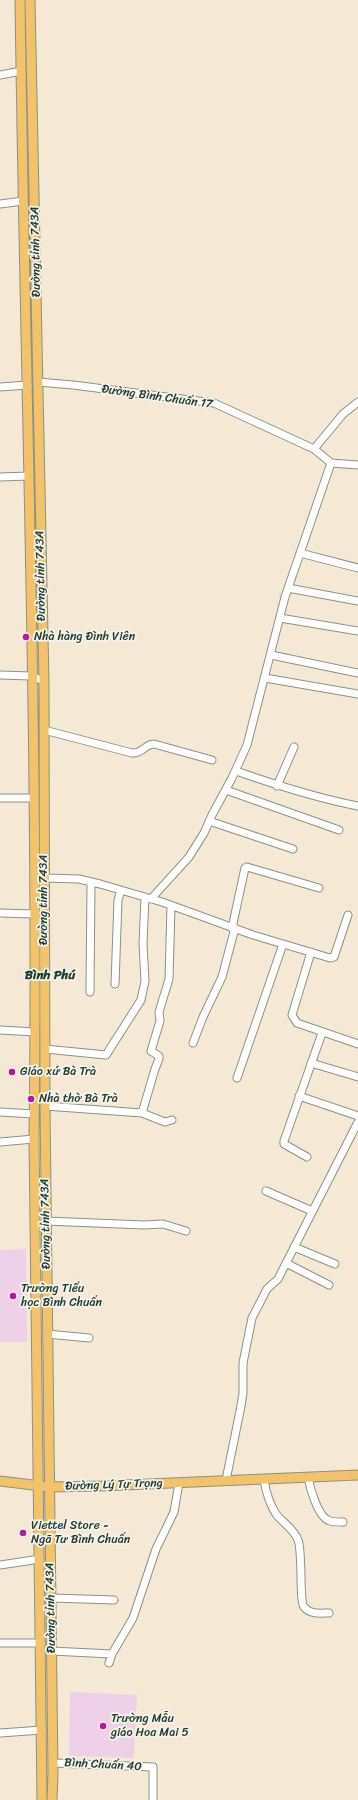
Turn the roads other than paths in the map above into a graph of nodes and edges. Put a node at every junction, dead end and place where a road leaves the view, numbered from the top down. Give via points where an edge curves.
1 (20, 0) edge
2 (30, 0) edge
3 (21, 71) junction
4 (0, 75) edge
5 (24, 201) junction
6 (0, 204) edge
7 (23, 220) junction
8 (35, 221) junction
9 (38, 382) junction
10 (28, 385) junction
11 (0, 387) edge
12 (358, 402) edge
13 (314, 449) junction
14 (331, 463) junction
15 (358, 465) edge
16 (29, 476) junction
17 (0, 477) edge
18 (300, 553) junction
19 (358, 568) edge
20 (288, 588) junction
21 (358, 601) edge
22 (280, 618) junction
23 (358, 631) edge
24 (271, 655) junction
25 (358, 673) edge
26 (0, 675) edge
27 (32, 676) junction
28 (265, 678) junction
29 (44, 680) junction
30 (358, 694) edge
31 (44, 730) junction
32 (294, 747) dead end
33 (212, 760) dead end
34 (236, 771) junction
35 (277, 786) junction
36 (226, 790) junction
37 (0, 798) edge
38 (33, 798) junction
39 (358, 798) edge
40 (357, 806) edge
41 (210, 821) junction
42 (339, 830) dead end
43 (293, 848) dead end
44 (45, 878) junction
45 (91, 882) junction
46 (319, 888) dead end
47 (121, 890) junction
48 (148, 898) junction
49 (171, 906) junction
50 (0, 913) edge
51 (34, 914) junction
52 (348, 915) dead end
53 (234, 928) junction
54 (283, 944) junction
55 (311, 952) junction
56 (115, 984) dead end
57 (90, 992) dead end
58 (0, 1030) edge
59 (35, 1032) junction
60 (322, 1033) junction
61 (193, 1043) dead end
62 (358, 1044) edge
63 (45, 1049) junction
64 (311, 1063) junction
65 (358, 1077) edge
66 (237, 1078) dead end
67 (34, 1090) junction
68 (45, 1090) junction
69 (299, 1096) junction
70 (45, 1106) junction
71 (0, 1112) edge
72 (142, 1113) junction
73 (34, 1114) junction
74 (358, 1116) edge
75 (172, 1120) dead end
76 (358, 1122) edge
77 (34, 1139) junction
78 (0, 1142) edge
79 (307, 1157) dead end
80 (266, 1191) dead end
81 (312, 1211) junction
82 (46, 1221) junction
83 (186, 1231) dead end
84 (294, 1247) junction
85 (286, 1263) junction
86 (335, 1264) dead end
87 (329, 1285) dead end
88 (47, 1334) junction
89 (89, 1338) dead end
90 (358, 1475) edge
91 (308, 1477) junction
92 (226, 1480) junction
93 (264, 1480) junction
94 (0, 1481) edge
95 (179, 1483) junction
96 (39, 1486) junction
97 (50, 1487) junction
98 (343, 1522) dead end
99 (40, 1559) junction
100 (0, 1565) edge
101 (51, 1598) junction
102 (114, 1600) dead end
103 (330, 1613) dead end
104 (41, 1643) junction
105 (0, 1644) edge
106 (51, 1651) junction
107 (112, 1654) junction
108 (109, 1663) dead end
109 (42, 1730) junction
110 (0, 1733) edge
111 (53, 1762) junction
112 (42, 1763) junction
113 (42, 1800) edge
114 (52, 1800) edge
115 (153, 1800) edge

1 - 3 main road, Đường tỉnh 743A
2 - 8 main road, Đường tỉnh 743A
3 - 4 street
3 - 5 main road, Đường tỉnh 743A
5 - 6 street
5 - 7 main road, Đường tỉnh 743A
7 - 8 main road
7 - 10 main road, Đường tỉnh 743A
8 - 9 main road, Đường tỉnh 743A
9 - 10 main road
9 - 13 street, Đường Bình Chuẩn 17 via 214,403
9 - 29 main road, Đường tỉnh 743A
10 - 11 street
10 - 16 main road, Đường tỉnh 743A
12 - 13 street via 343,414
13 - 14 street, Đường Bình Chuẩn 17
14 - 15 street
14 - 18 street
16 - 17 street
16 - 27 main road, Đường tỉnh 743A
18 - 19 street
18 - 20 street
20 - 21 street
20 - 22 street
22 - 23 street
22 - 24 street
24 - 25 street
24 - 28 street
26 - 27 street
27 - 29 street
27 - 38 main road, Đường tỉnh 743A
28 - 30 street
28 - 34 street via 247,745
29 - 31 main road, Đường tỉnh 743A
31 - 33 street via 135,753 154,744
31 - 44 main road, Đường tỉnh 743A
32 - 35 street
34 - 35 street
34 - 36 street
35 - 40 street
36 - 41 street
36 - 42 street
37 - 38 street
38 - 51 main road, Đường tỉnh 743A
39 - 40 street
41 - 43 street
41 - 48 street via 189,857
44 - 45 street
44 - 63 main road, Đường tỉnh 743A
45 - 47 street
45 - 57 street
46 - 53 street via 247,867
47 - 48 street
47 - 56 street via 118,900
48 - 49 street
48 - 63 street via 143,944 145,981 138,1006 115,1043 106,1055
49 - 53 street
49 - 72 street via 169,979 151,1051 159,1057
50 - 51 street
51 - 59 main road, Đường tỉnh 743A
52 - 55 street via 334,957
53 - 54 street
53 - 61 street via 222,977
54 - 55 street
54 - 66 street
55 - 60 street via 292,1015 297,1023
58 - 59 street
59 - 67 main road, Đường tỉnh 743A
60 - 62 street
60 - 64 street
63 - 68 main road, Đường tỉnh 743A
64 - 65 street
64 - 69 street
67 - 68 main road
67 - 73 main road, Đường tỉnh 743A
68 - 70 main road, Đường tỉnh 743A
69 - 74 street
69 - 79 street via 284,1144
70 - 72 street
70 - 82 main road, Đường tỉnh 743A
71 - 73 street
72 - 75 street via 165,1122
73 - 77 main road, Đường tỉnh 743A
76 - 81 street
77 - 78 street
77 - 96 main road, Đường tỉnh 743A
80 - 81 street
81 - 84 street
82 - 83 street via 163,1224
82 - 88 main road, Đường tỉnh 743A
84 - 85 street
84 - 86 street
85 - 87 street
85 - 92 street via 278,1279 267,1289 252,1318 243,1363 241,1406
88 - 89 street
88 - 97 main road, Đường tỉnh 743A
90 - 91 main road, Đường Lý Tự Trọng
91 - 93 main road, Đường Lý Tự Trọng
91 - 98 street via 311,1491 323,1516 330,1521
92 - 93 main road, Đường Lý Tự Trọng
92 - 95 main road, Đường Lý Tự Trọng
93 - 103 street via 268,1500 277,1515 298,1539 303,1606 311,1613
94 - 96 main road, Đường Lý Tự Trọng
95 - 97 main road, Đường Lý Tự Trọng
95 - 107 street via 174,1512 156,1549 133,1618
96 - 97 main road, Đường Lý Tự Trọng
96 - 99 main road, Đường tỉnh 743A
97 - 101 main road, Đường tỉnh 743A
99 - 100 street
99 - 104 main road, Đường tỉnh 743A
101 - 102 street
101 - 106 main road, Đường tỉnh 743A
104 - 105 street
104 - 109 main road, Đường tỉnh 743A
106 - 107 street
106 - 111 main road, Đường tỉnh 743A
107 - 108 street
109 - 110 street
109 - 112 main road, Đường tỉnh 743A
111 - 112 main road
111 - 114 main road, Đường tỉnh 743A
111 - 115 street, Bình Chuẩn 40 via 154,1767
112 - 113 main road, Đường tỉnh 743A

